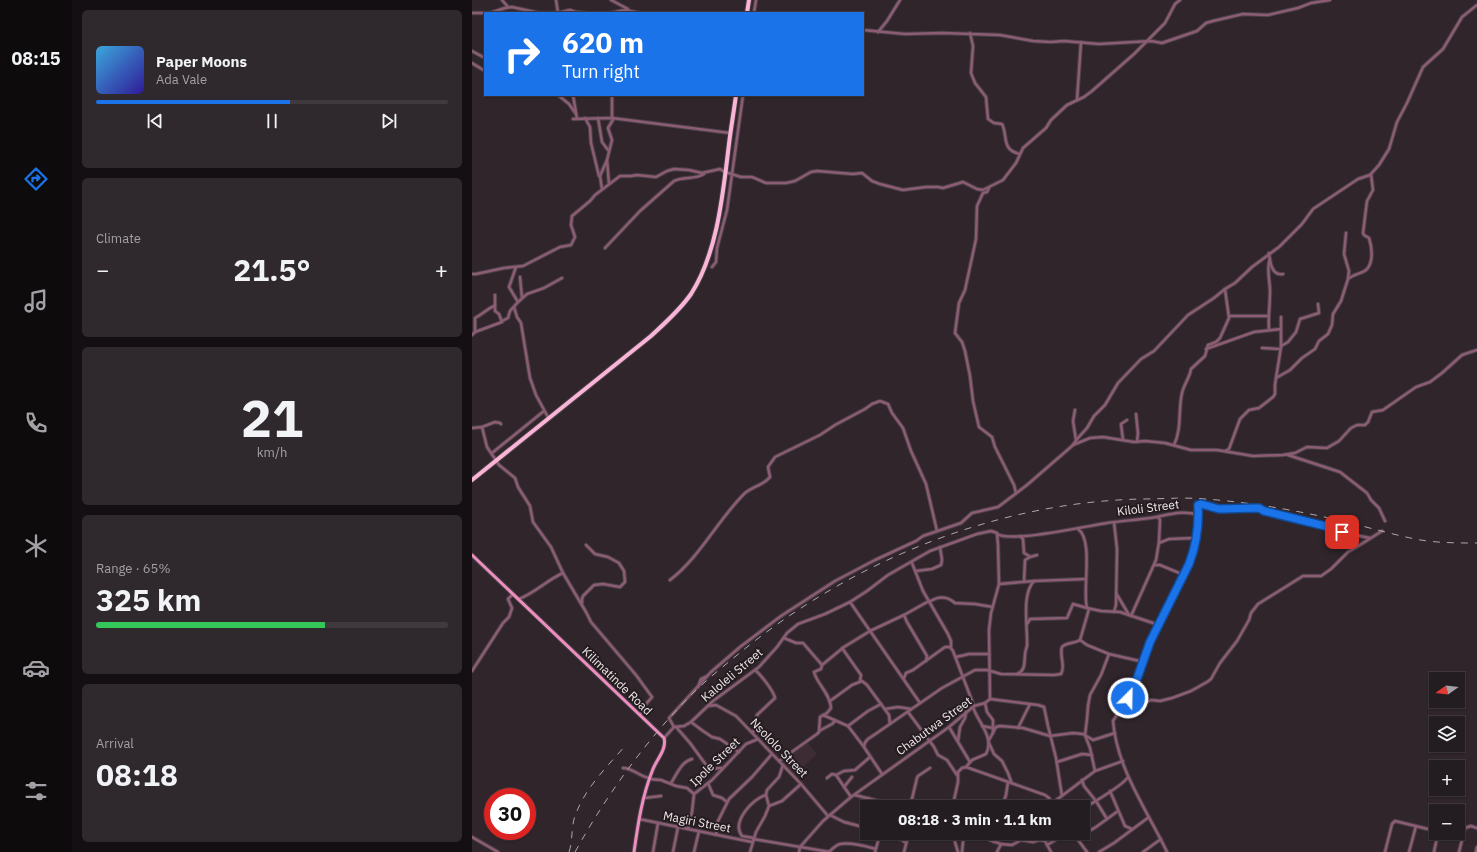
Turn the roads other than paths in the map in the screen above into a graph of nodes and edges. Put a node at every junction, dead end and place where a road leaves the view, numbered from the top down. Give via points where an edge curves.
1 (502, 0) edge
2 (556, 0) edge
3 (611, 0) edge
4 (749, 0) edge
5 (756, 0) edge
6 (900, 0) edge
7 (1180, 0) edge
8 (1330, 0) edge
9 (1477, 5) edge
10 (508, 7) junction
11 (630, 11) junction
12 (493, 12) edge
13 (534, 12) edge
14 (558, 12) edge
15 (561, 12) edge
16 (577, 12) edge
17 (615, 12) edge
18 (635, 12) edge
19 (747, 12) edge
20 (754, 12) edge
21 (472, 13) edge
22 (484, 13) edge
23 (864, 30) edge
24 (878, 32) junction
25 (970, 33) junction
26 (1081, 42) junction
27 (1145, 42) junction
28 (472, 52) edge
29 (484, 58) edge
30 (472, 63) edge
31 (484, 70) edge
32 (559, 96) edge
33 (573, 96) edge
34 (612, 96) edge
35 (736, 96) edge
36 (743, 96) edge
37 (1077, 100) junction
38 (576, 114) junction
39 (585, 118) junction
40 (598, 118) junction
41 (613, 118) junction
42 (730, 133) junction
43 (609, 151) junction
44 (1020, 154) junction
45 (607, 160) junction
46 (725, 172) junction
47 (706, 173) junction
48 (732, 174) junction
49 (1371, 174) junction
50 (600, 178) junction
51 (609, 184) junction
52 (990, 188) junction
53 (602, 190) junction
54 (1346, 233) dead end
55 (605, 248) dead end
56 (1270, 253) junction
57 (1270, 259) junction
58 (516, 267) junction
59 (712, 267) dead end
60 (507, 268) junction
61 (472, 274) edge
62 (476, 274) junction
63 (1283, 274) dead end
64 (513, 275) junction
65 (472, 277) edge
66 (520, 277) dead end
67 (562, 278) dead end
68 (1348, 279) junction
69 (1225, 289) junction
70 (495, 295) dead end
71 (522, 298) junction
72 (518, 302) junction
73 (1318, 304) dead end
74 (494, 306) junction
75 (514, 307) junction
76 (1229, 316) junction
77 (1268, 316) junction
78 (1281, 317) dead end
79 (502, 321) junction
80 (1281, 329) junction
81 (1269, 330) junction
82 (473, 334) edge
83 (1280, 347) junction
84 (1262, 348) dead end
85 (1206, 349) junction
86 (1477, 350) edge
87 (1276, 378) junction
88 (1075, 410) dead end
89 (544, 411) junction
90 (1136, 414) dead end
91 (549, 419) junction
92 (1128, 420) dead end
93 (501, 424) dead end
94 (482, 427) junction
95 (472, 428) edge
96 (1076, 440) junction
97 (1123, 440) junction
98 (1137, 442) junction
99 (1174, 445) junction
100 (1072, 446) junction
101 (1225, 451) junction
102 (492, 454) junction
103 (1287, 454) junction
104 (496, 461) junction
105 (472, 480) edge
106 (1016, 493) junction
107 (1198, 516) junction
108 (1158, 517) junction
109 (1385, 521) dead end
110 (1114, 522) junction
111 (1078, 529) junction
112 (937, 531) junction
113 (1382, 531) dead end
114 (997, 534) junction
115 (1020, 536) junction
116 (1195, 538) junction
117 (1371, 538) junction
118 (1159, 543) junction
119 (586, 545) dead end
120 (940, 547) junction
121 (472, 555) edge
122 (1037, 555) dead end
123 (1030, 557) junction
124 (912, 563) junction
125 (1154, 565) junction
126 (916, 571) junction
127 (563, 573) junction
128 (1184, 575) junction
129 (1086, 579) junction
130 (670, 580) dead end
131 (1034, 581) junction
132 (1024, 582) junction
133 (999, 584) junction
134 (1116, 593) junction
135 (513, 594) junction
136 (519, 599) junction
137 (929, 601) junction
138 (850, 602) junction
139 (582, 604) junction
140 (993, 606) junction
141 (1088, 609) junction
142 (1114, 612) junction
143 (904, 615) junction
144 (1130, 615) junction
145 (1026, 625) junction
146 (1159, 625) junction
147 (870, 631) junction
148 (784, 638) junction
149 (1080, 640) junction
150 (842, 648) junction
151 (951, 648) junction
152 (989, 654) junction
153 (1109, 654) junction
154 (927, 656) junction
155 (932, 657) junction
156 (956, 657) junction
157 (926, 661) junction
158 (1144, 662) junction
159 (822, 665) junction
160 (755, 670) junction
161 (898, 670) junction
162 (472, 671) edge
163 (990, 671) junction
164 (906, 673) junction
165 (1016, 674) junction
166 (963, 676) junction
167 (904, 679) junction
168 (860, 681) junction
169 (990, 699) junction
170 (830, 701) junction
171 (920, 703) junction
172 (985, 703) junction
173 (881, 704) junction
174 (1030, 704) junction
175 (708, 706) junction
176 (973, 706) junction
177 (1121, 708) junction
178 (884, 709) junction
179 (913, 709) junction
180 (908, 712) junction
181 (966, 712) junction
182 (640, 715) junction
183 (823, 715) junction
184 (889, 715) junction
185 (895, 720) junction
186 (835, 721) junction
187 (691, 722) junction
188 (890, 724) junction
189 (848, 726) junction
190 (982, 726) junction
191 (676, 727) junction
192 (949, 727) junction
193 (993, 728) junction
194 (1018, 728) junction
195 (819, 732) junction
196 (753, 733) junction
197 (994, 733) junction
198 (1115, 733) junction
199 (1085, 735) junction
200 (1050, 736) junction
201 (664, 738) junction
202 (758, 739) junction
203 (928, 741) junction
204 (958, 741) junction
205 (989, 741) junction
206 (864, 747) junction
207 (739, 752) junction
208 (772, 754) junction
209 (1092, 755) junction
210 (870, 757) junction
211 (692, 759) dead end
212 (779, 761) junction
213 (1123, 761) junction
214 (970, 762) junction
215 (1057, 762) junction
216 (783, 765) junction
217 (966, 767) junction
218 (623, 768) dead end
219 (722, 768) junction
220 (930, 768) dead end
221 (972, 769) junction
222 (1095, 770) junction
223 (882, 774) junction
224 (836, 775) junction
225 (957, 775) junction
226 (1128, 776) junction
227 (852, 777) dead end
228 (650, 778) junction
229 (827, 778) dead end
230 (1082, 780) junction
231 (671, 783) junction
232 (708, 783) junction
233 (1010, 783) junction
234 (801, 784) junction
235 (844, 787) junction
236 (1110, 791) junction
237 (694, 794) junction
238 (766, 795) junction
239 (854, 795) junction
240 (661, 796) dead end
241 (1062, 796) junction
242 (851, 797) junction
243 (644, 798) junction
244 (868, 798) joint
245 (877, 800) edge
246 (912, 800) edge
247 (954, 800) edge
248 (1004, 800) edge
249 (1048, 800) edge
250 (1057, 800) edge
251 (1096, 801) junction
252 (727, 802) junction
253 (1090, 805) edge
254 (769, 806) junction
255 (1118, 811) junction
256 (829, 816) junction
257 (1149, 817) junction
258 (639, 819) junction
259 (1107, 819) junction
260 (658, 823) junction
261 (860, 826) edge
262 (1416, 826) junction
263 (678, 827) junction
264 (1477, 828) edge
265 (688, 829) junction
266 (1133, 829) junction
267 (1090, 830) edge
268 (1429, 830) edge
269 (699, 831) junction
270 (716, 835) junction
271 (472, 837) edge
272 (1161, 839) junction
273 (753, 840) junction
274 (877, 840) edge
275 (902, 840) edge
276 (907, 840) edge
277 (955, 840) edge
278 (963, 840) edge
279 (990, 840) edge
280 (1055, 840) edge
281 (1078, 840) edge
282 (1436, 840) edge
283 (1045, 841) joint
284 (995, 842) joint
285 (906, 843) junction
286 (1001, 844) junction
287 (1047, 845) junction
288 (800, 847) junction
289 (1477, 847) edge
290 (875, 851) edge
291 (498, 852) edge
292 (634, 852) edge
293 (653, 852) edge
294 (673, 852) edge
295 (694, 852) edge
296 (750, 852) edge
297 (799, 852) edge
298 (830, 852) edge
299 (904, 852) edge
300 (958, 852) edge
301 (962, 852) edge
302 (997, 852) edge
303 (1051, 852) edge
304 (1087, 852) edge
305 (1100, 852) edge
306 (1143, 852) edge
307 (1167, 852) edge
308 (1385, 852) edge
309 (1409, 852) edge
310 (1434, 852) edge
311 (1459, 852) edge
312 (1476, 852) edge

1 - 10 street
2 - 14 street
3 - 11 street
4 - 19 highway
5 - 20 street
6 - 24 street
7 - 27 street via 1175,4 1165,23
8 - 27 street via 1268,15 1235,16 1209,22 1198,30 1163,43
9 - 49 street via 1462,17 1444,49 1423,67 1397,122 1389,148
10 - 12 street
10 - 13 street
11 - 17 street
11 - 18 street
15 - 16 street
21 - 22 street
23 - 24 street
24 - 25 street
25 - 26 street via 1005,35 1033,41
25 - 44 street via 973,46 971,73 986,97 988,119 1002,124 1009,148
26 - 27 street
26 - 37 street
27 - 37 street via 1092,91
28 - 29 street
30 - 31 street
32 - 38 street
33 - 38 street
34 - 41 street
35 - 42 highway
36 - 48 street
37 - 44 street via 1064,107
38 - 39 street via 575,119
39 - 40 street
39 - 50 street via 590,128
40 - 41 street
40 - 43 street via 602,142
41 - 42 street
41 - 43 street via 608,128 612,140
42 - 46 highway
43 - 45 street
44 - 52 street via 1005,178
45 - 50 street
45 - 51 street
46 - 47 street via 720,169
46 - 48 street
46 - 91 highway via 713,242 704,270 688,298 651,336
47 - 51 street via 676,169 656,177 623,175
47 - 55 street via 674,181
48 - 52 street via 766,183 786,183 815,171 862,174 872,181 903,190 943,188 963,182 979,190
48 - 59 street via 716,262
49 - 56 street via 1313,209 1297,230
49 - 68 street via 1373,190 1367,201 1362,233 1370,239 1371,259 1367,269
50 - 53 street
51 - 53 street
52 - 106 street via 982,194 977,206 976,239 965,290 959,303 955,333 965,351 979,427 992,437
53 - 58 street via 572,216 571,224 575,238 571,246 560,247
54 - 68 street via 1344,257 1349,271
56 - 57 street
56 - 69 street via 1235,284
57 - 63 street via 1275,273
57 - 77 street
58 - 60 street
58 - 64 street
60 - 62 street
60 - 64 street
61 - 62 street
62 - 65 street
64 - 72 street via 509,286
66 - 71 street
67 - 71 street
68 - 87 street via 1346,291 1333,316 1328,334 1319,341 1315,349
69 - 76 street
69 - 96 street via 1188,315 1154,351 1140,360 1118,383 1105,405
70 - 74 street
71 - 72 street
72 - 75 street
73 - 83 street via 1319,312 1300,319 1296,332
74 - 79 street
74 - 82 street via 476,318
75 - 79 street via 508,318
75 - 89 street via 521,323 530,378
76 - 77 street
76 - 85 street via 1220,338
77 - 81 street
78 - 80 street
79 - 82 street
80 - 81 street
80 - 83 street
81 - 85 street via 1245,335
83 - 84 street
83 - 87 street
85 - 99 street via 1205,356 1191,369 1182,392 1179,431
86 - 103 street via 1462,355 1430,382 1416,387 1382,410 1372,412 1366,424 1351,428 1329,447 1307,447 1299,452
87 - 101 street via 1274,397 1259,408 1249,410 1240,419 1229,449
88 - 96 street via 1073,421
89 - 91 street
89 - 102 street
90 - 98 street
91 - 104 highway
92 - 97 street via 1121,424
93 - 94 street via 496,422
94 - 95 street
94 - 102 street via 485,443
96 - 100 street
97 - 98 street
97 - 100 street via 1090,438
98 - 99 street
99 - 101 street via 1191,450
100 - 106 street
101 - 103 street via 1253,456
102 - 104 street
103 - 109 street via 1340,472 1367,493
104 - 105 highway
104 - 127 street via 515,478 530,506 533,522 551,547
106 - 112 street via 998,507 972,514 961,523
107 - 108 street, Kiloli Street via 1185,512
107 - 116 street
107 - 117 street via 1198,506 1201,504 1219,509 1258,508
108 - 110 street, Kiloli Street
108 - 118 street
110 - 111 street, Kiloli Street
110 - 134 street via 1117,549
111 - 115 street, Kiloli Street
111 - 129 street via 1083,533
112 - 130 street via 926,484 903,428 888,404 880,401 775,457 768,467 768,480 743,495 697,553
112 - 191 street via 874,560 822,589 764,628 708,676 669,718
113 - 117 street
114 - 115 street, Kiloli Street via 1005,537
114 - 120 street via 994,531 981,533
114 - 133 street, Chabutwa Street
115 - 123 street via 1023,539 1024,554
116 - 118 street via 1170,539
116 - 128 street via 1191,559
117 - 177 street via 1346,553 1321,576 1303,576 1258,604 1237,641 1207,682 1172,698 1151,700 1140,706
118 - 125 street
119 - 139 street via 595,554 619,563 624,571 625,582 620,587 594,585 583,596
120 - 124 street
120 - 126 street via 941,565
121 - 135 main road, Kilimatinde Road
122 - 123 street
123 - 132 street via 1025,560
124 - 126 street
124 - 138 street
125 - 128 street
125 - 144 street
126 - 137 street
127 - 136 street
127 - 139 street
128 - 146 street
129 - 131 street
129 - 141 street
131 - 132 street
131 - 145 street via 1027,599
132 - 133 street
133 - 140 street, Chabutwa Street
134 - 142 street
134 - 144 street
135 - 136 main road, Kilimatinde Road
135 - 162 street via 508,598 512,608 509,617
136 - 182 main road, Kilimatinde Road
137 - 140 street via 947,598 954,603
137 - 143 street
137 - 151 street via 948,634
138 - 147 street
138 - 148 street, Kaloleli Street via 798,624
139 - 182 street via 592,624 652,697
140 - 152 street, Chabutwa Street
141 - 142 street
141 - 145 street via 1073,604 1067,618 1035,618 1030,619
141 - 149 street
142 - 144 street
143 - 147 street
143 - 154 street
144 - 146 street
145 - 165 street via 1024,667
146 - 158 street
147 - 150 street
147 - 161 street
148 - 159 street via 803,643
148 - 160 street, Kaloleli Street
149 - 153 street
149 - 165 street via 1062,647 1064,669 1061,674
150 - 159 street
150 - 168 street via 861,675
151 - 155 street via 945,647
151 - 156 street
152 - 156 street
152 - 163 street, Chabutwa Street
153 - 158 street
153 - 199 street via 1089,700
154 - 155 street
154 - 157 street
155 - 157 street
156 - 166 street
157 - 164 street
158 - 177 street via 1133,690
159 - 170 street via 814,673
160 - 175 street, Kaloleli Street
160 - 196 street via 764,679 775,698 757,715
161 - 164 street
161 - 167 street
163 - 165 street
163 - 166 street via 976,670
163 - 169 street, Chabutwa Street
164 - 167 street
166 - 171 street
166 - 176 street
167 - 171 street
168 - 170 street
168 - 173 street via 867,685
169 - 172 street, Chabutwa Street
169 - 174 street
170 - 183 street via 830,708
171 - 179 street
172 - 176 street, Chabutwa Street
172 - 193 street via 987,712 993,720
173 - 178 street
173 - 189 street
174 - 194 street
174 - 200 street via 1044,707
175 - 187 street, Kaloleli Street
175 - 196 street, Nsololo Street via 716,705 736,716
176 - 181 street, Chabutwa Street
176 - 190 street
177 - 198 street via 1113,721
178 - 179 street
178 - 184 street
179 - 180 street
180 - 185 street
180 - 203 street
181 - 192 street, Chabutwa Street
181 - 204 street
182 - 201 main road, Kilimatinde Road
183 - 186 street
183 - 195 street via 820,719
184 - 185 street
184 - 188 street
185 - 188 street
186 - 189 street
186 - 195 street
187 - 191 street, Kaloleli Street
187 - 207 street
188 - 206 street via 867,739
189 - 206 street
190 - 193 street
190 - 205 street
191 - 201 street, Kaloleli Street
191 - 219 street via 708,769
192 - 203 street, Chabutwa Street
192 - 204 street
193 - 197 street
194 - 197 street via 998,727
194 - 200 street
195 - 212 street
196 - 202 street, Nsololo Street
197 - 205 street
198 - 199 street via 1096,740
198 - 213 street
199 - 200 street via 1073,733
199 - 209 street
200 - 215 street
201 - 228 main road via 664,747
202 - 207 street, Ipole Street via 748,743
202 - 208 street, Nsololo Street
203 - 223 street, Chabutwa Street
203 - 225 street via 938,755 947,760
204 - 214 street
205 - 214 street via 986,754
205 - 233 street via 994,754 1003,762
206 - 210 street
207 - 219 street, Ipole Street
208 - 212 street, Nsololo Street
208 - 252 street
209 - 215 street via 1079,755
209 - 222 street
210 - 223 street
210 - 224 street via 855,770
211 - 231 street via 687,761
212 - 216 street, Nsololo Street
213 - 222 street
213 - 226 street
214 - 217 street
214 - 221 street
215 - 241 street
216 - 234 street, Nsololo Street
216 - 238 street via 779,777
217 - 221 street
217 - 225 street via 960,769
218 - 228 street
219 - 232 street, Ipole Street
220 - 246 street via 918,776
221 - 233 street
222 - 230 street
223 - 239 street, Chabutwa Street
224 - 229 street via 832,774
224 - 235 street
225 - 247 street via 958,787
226 - 236 street
226 - 257 street
227 - 235 street
228 - 231 street
228 - 243 main road
230 - 241 street
230 - 251 street
231 - 237 street via 690,789
232 - 237 street, Ipole Street
232 - 252 street via 713,795
233 - 248 street
233 - 249 street via 1044,795
234 - 254 street via 782,801
234 - 256 street, Nsololo Street
235 - 242 street
236 - 251 street
236 - 255 street
237 - 265 street, Ipole Street
238 - 254 street
238 - 273 street via 744,811 738,825 742,836
239 - 242 street, Chabutwa Street
239 - 244 street
240 - 243 street
241 - 250 street
242 - 256 street, Chabutwa Street
243 - 258 main road
244 - 245 street
251 - 253 street
251 - 259 street
252 - 270 street via 717,823
254 - 273 street
255 - 259 street
255 - 266 street via 1125,826
256 - 261 street
256 - 288 street, Chabutwa Street
257 - 266 street
257 - 272 street
258 - 260 street, Magiri Street
258 - 292 main road
259 - 267 street
260 - 263 street, Magiri Street
260 - 293 street
262 - 268 street
262 - 308 street via 1394,821
262 - 309 street
263 - 265 street, Magiri Street
263 - 294 street
264 - 311 street via 1465,828
265 - 269 street, Magiri Street
266 - 305 street
269 - 270 street, Magiri Street
269 - 295 street
270 - 273 street, Magiri Street
271 - 291 street
272 - 306 street
272 - 307 street
273 - 288 street, Magiri Street
273 - 296 street
274 - 290 street
275 - 285 street
276 - 285 street
277 - 300 street
278 - 301 street
279 - 284 street
280 - 287 street
281 - 304 street
282 - 310 street
283 - 286 street via 1021,840 1012,845
283 - 287 street
284 - 286 street
285 - 299 street
286 - 302 street
287 - 303 street
288 - 297 street
288 - 298 street, Magiri Street
289 - 312 street
290 - 298 street via 861,846 841,844

